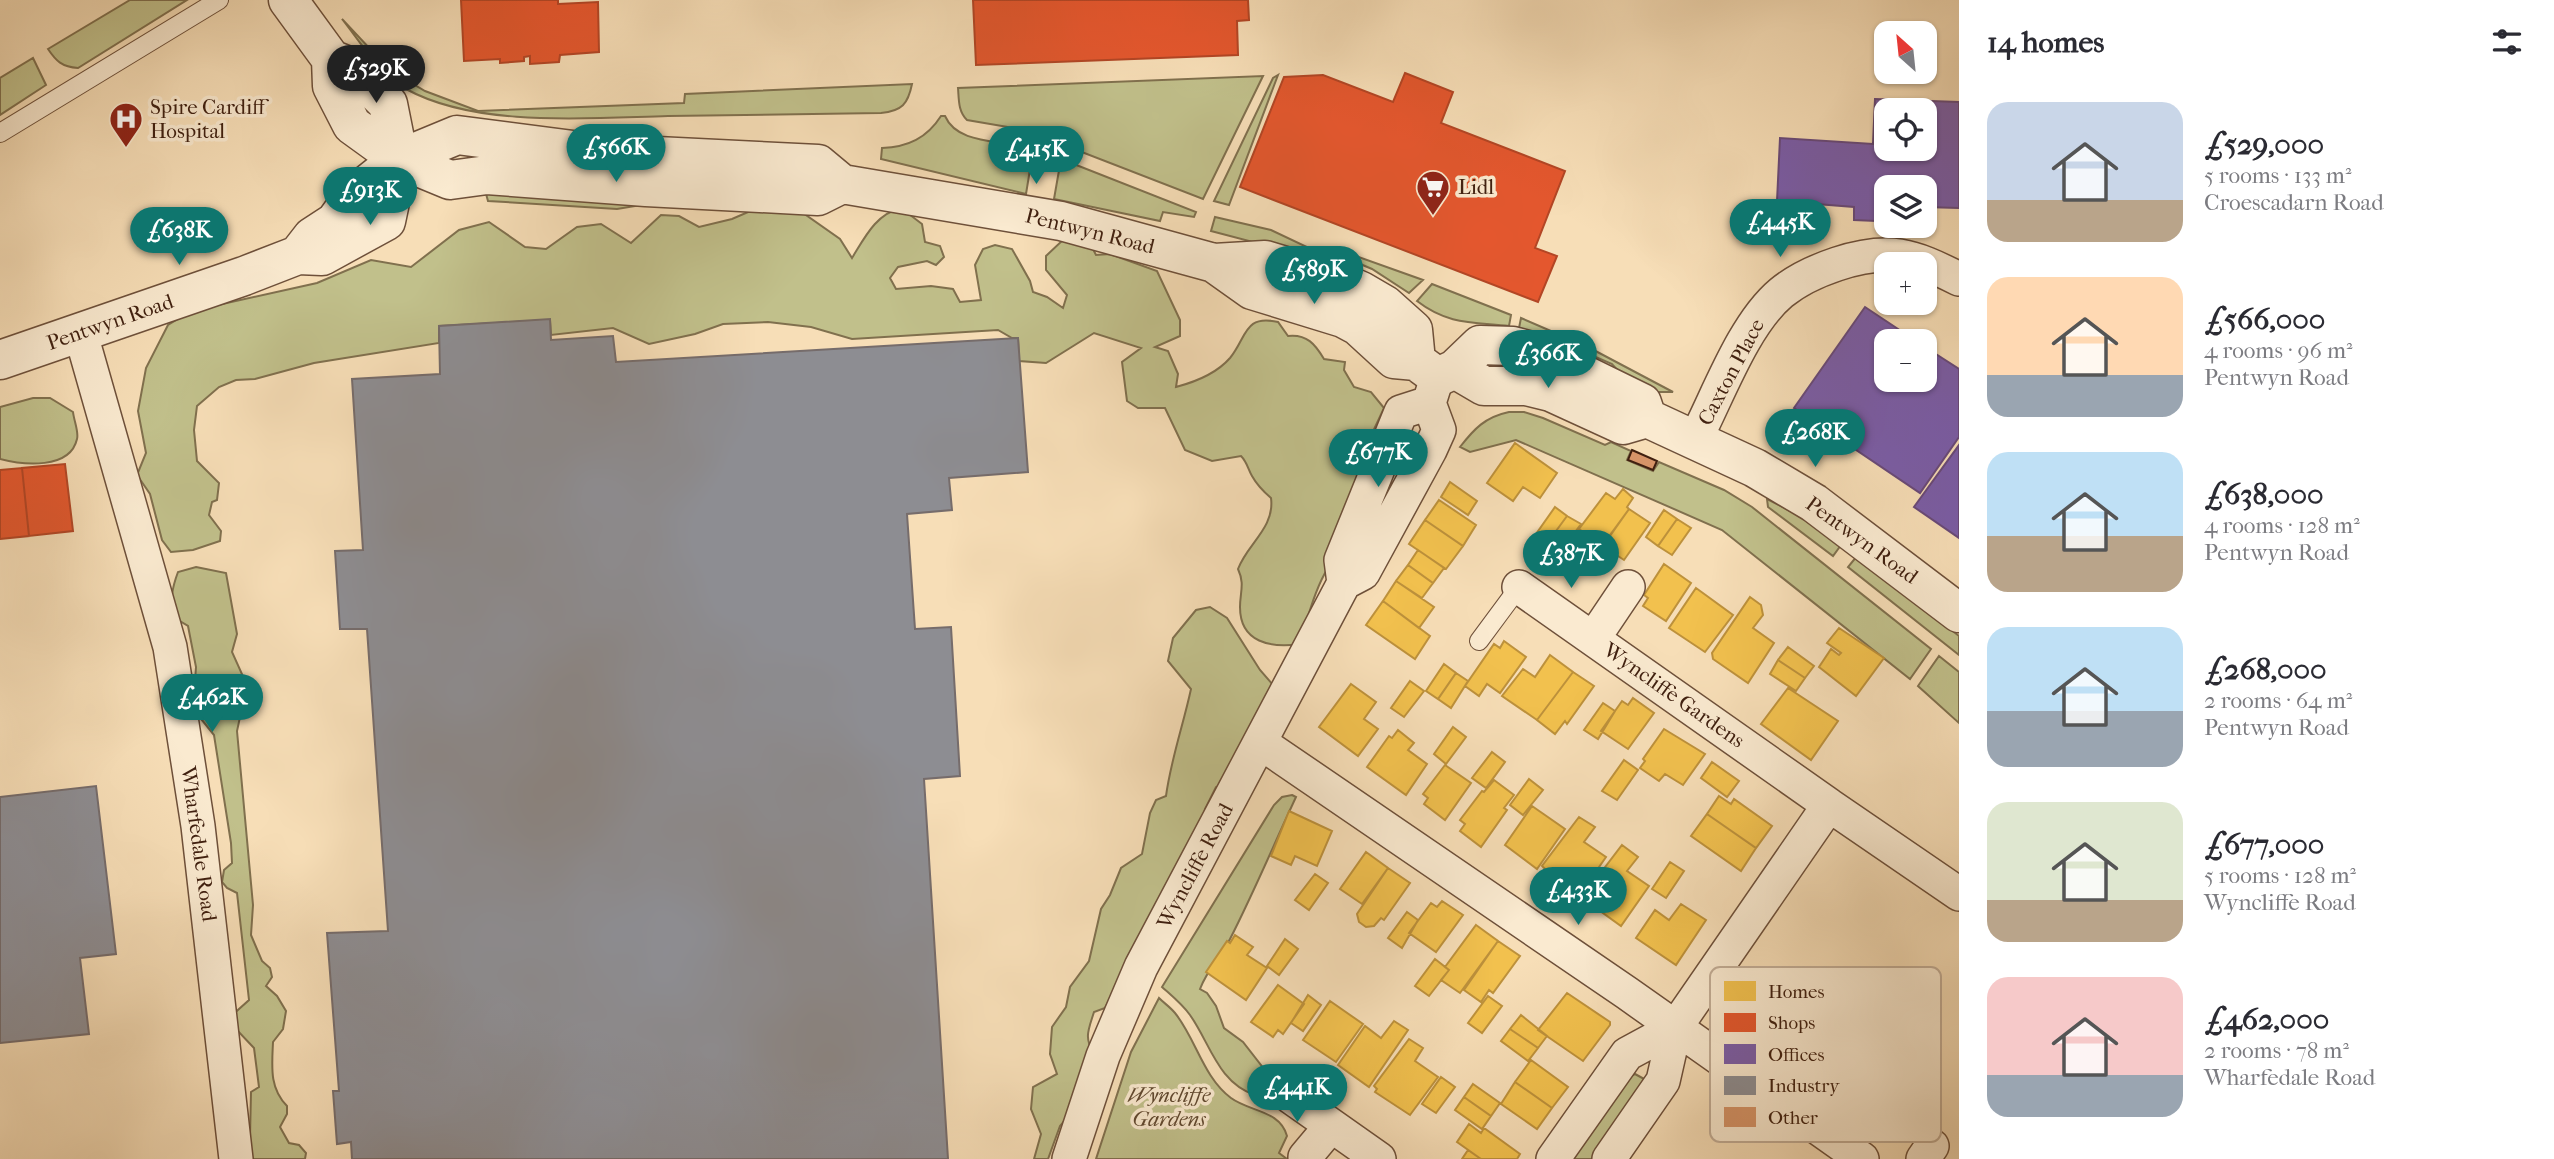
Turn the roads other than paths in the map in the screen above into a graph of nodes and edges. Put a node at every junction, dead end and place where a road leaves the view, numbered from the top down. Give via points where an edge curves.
1 (219, 0) edge
2 (288, 0) edge
3 (0, 133) edge
4 (400, 159) junction
5 (1959, 279) edge
6 (80, 331) junction
7 (0, 360) edge
8 (1434, 378) junction
9 (1695, 440) junction
10 (1518, 587) joint
11 (1628, 587) dead end
12 (1959, 613) edge
13 (1593, 639) junction
14 (1479, 641) dead end
15 (1261, 743) junction
16 (1829, 805) junction
17 (1959, 894) edge
18 (1717, 967) edge
19 (1710, 977) edge
20 (1675, 1028) junction
21 (1710, 1053) edge
22 (1291, 1097) dead end
23 (1331, 1126) junction
24 (1838, 1142) edge
25 (1306, 1157) dead end
26 (236, 1159) edge
27 (1069, 1159) edge
28 (1379, 1159) edge
29 (1553, 1159) edge
30 (1609, 1159) edge
31 (1862, 1159) edge

1 - 3 lane
2 - 4 street via 331,60 358,70 388,104
4 - 6 street, Pentwyn Road via 355,194 335,222 312,237 298,254
4 - 8 street, Pentwyn Road via 457,135 596,153 818,164 842,184 1061,221 1214,263 1265,260 1345,284 1385,306 1413,330
5 - 9 street, Caxton Place via 1922,260 1879,253 1815,271 1796,282 1762,313
6 - 7 street, Pentwyn Road
6 - 26 street, Wharfedale Road via 170,647 198,826
8 - 9 street, Pentwyn Road via 1484,386 1527,386 1623,425 1647,418
8 - 15 street, Wyncliffe Road via 1439,430 1430,450 1363,573 1344,583
9 - 12 street, Pentwyn Road via 1814,503
10 - 13 street, Wyncliffe Gardens
10 - 14 lane
11 - 13 street
13 - 16 street, Wyncliffe Gardens
15 - 20 street
15 - 27 street, Wyncliffe Road via 1141,967 1102,1056
16 - 17 street, Wyncliffe Gardens
16 - 18 street
19 - 20 street
20 - 21 street
20 - 29 street via 1627,1054
20 - 30 street via 1663,1081
22 - 23 street
23 - 25 street
23 - 28 street
24 - 31 street

